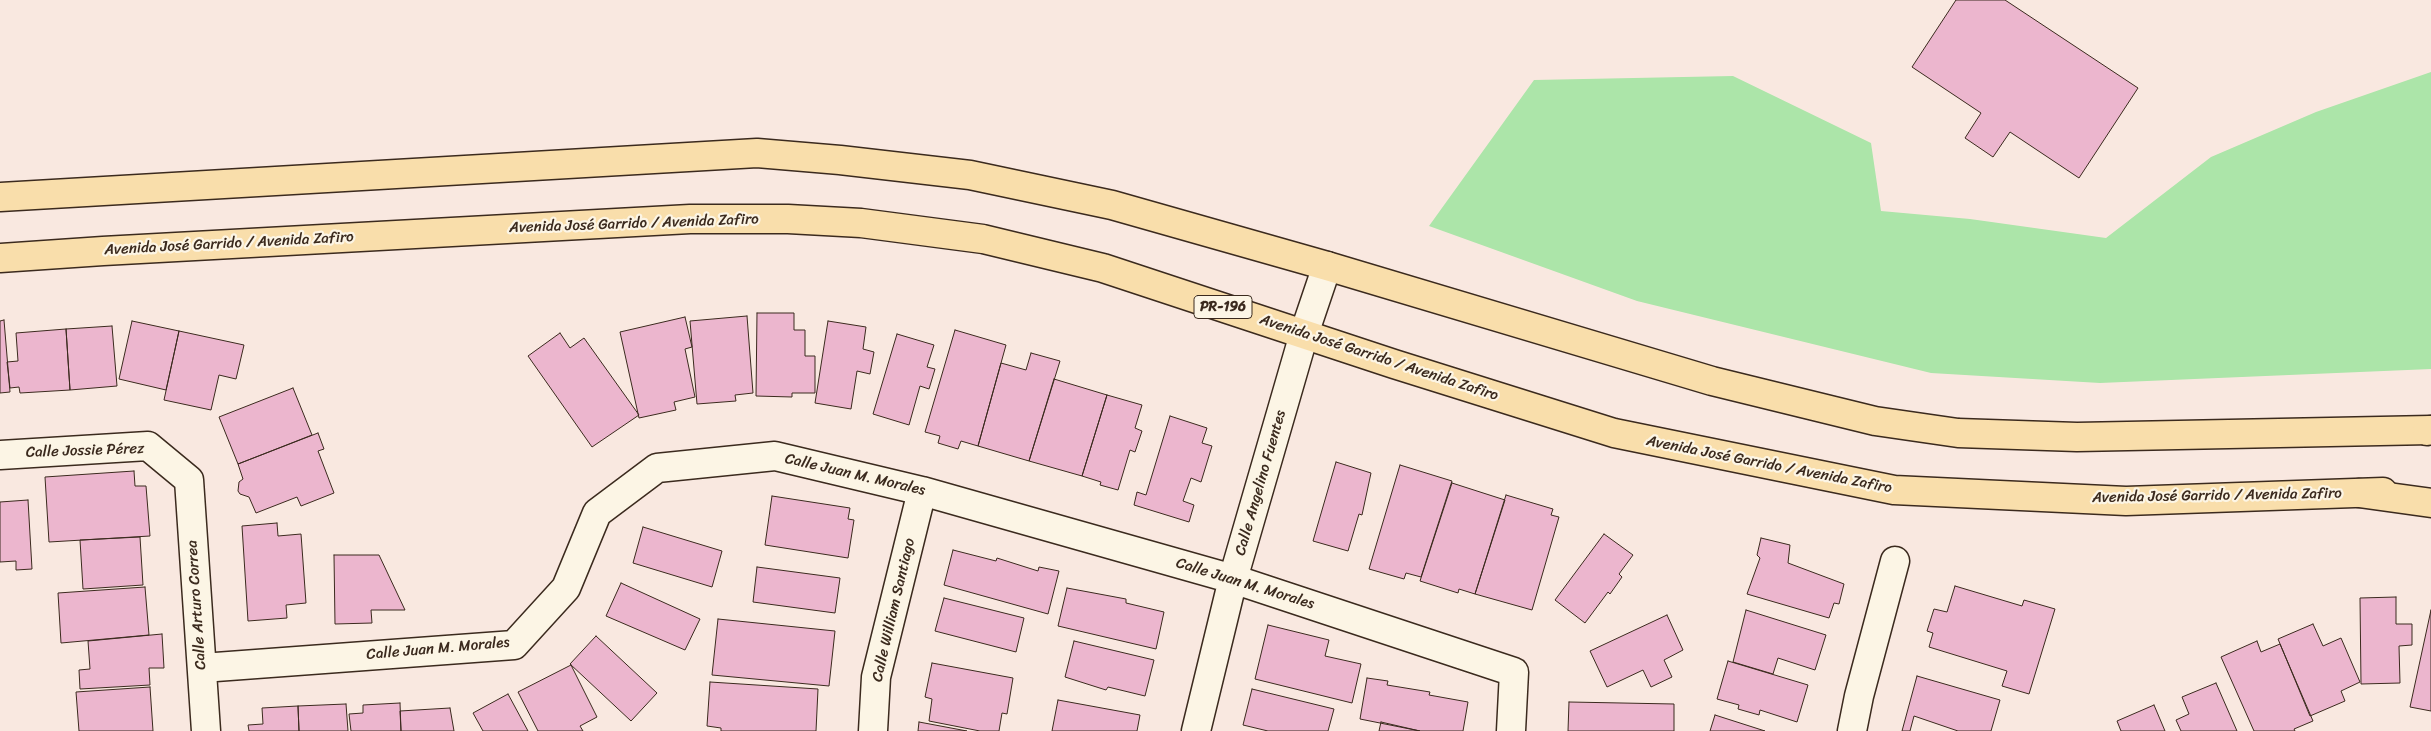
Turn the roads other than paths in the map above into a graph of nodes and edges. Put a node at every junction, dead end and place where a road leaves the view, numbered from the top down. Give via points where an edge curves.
1 (0, 197) edge
2 (0, 258) edge
3 (1327, 266) junction
4 (1304, 334) junction
5 (2430, 430) edge
6 (0, 455) edge
7 (188, 480) joint
8 (922, 491) junction
9 (2431, 491) edge
10 (2359, 493) junction
11 (2431, 503) edge
12 (1895, 561) dead end
13 (1233, 579) junction
14 (202, 668) junction
15 (206, 731) edge
16 (873, 731) edge
17 (1196, 731) edge
18 (1511, 731) edge
19 (1852, 731) edge

1 - 3 main road via 757,153 970,175 1112,205
2 - 4 main road, Avenida José Garrido / Avenida Zafiro / PR-196 via 690,219 861,223 983,239 1103,268
3 - 4 street, Calle Angelino Fuentes
3 - 5 main road via 1712,381 1875,421 1958,433 2077,438
4 - 10 main road, Avenida José Garrido / Avenida Zafiro / PR-196 via 1614,433 1894,490 2126,501
4 - 13 street, Calle Angelino Fuentes
6 - 7 street, Calle Jossie Pérez via 148,446
7 - 14 street, Calle Arturo Correa
8 - 13 street, Calle Juan M. Morales
8 - 14 street, Calle Juan M. Morales via 775,456 658,468 597,513 566,588 514,645
8 - 16 street, Calle William Santiago via 876,677
9 - 10 main road, Avenida José Garrido / Avenida Zafiro / PR-196
10 - 11 main road
12 - 19 street
13 - 17 street, Calle Angelino Fuentes
13 - 18 street, Calle Juan M. Morales via 1514,672
14 - 15 street, Calle Arturo Correa

